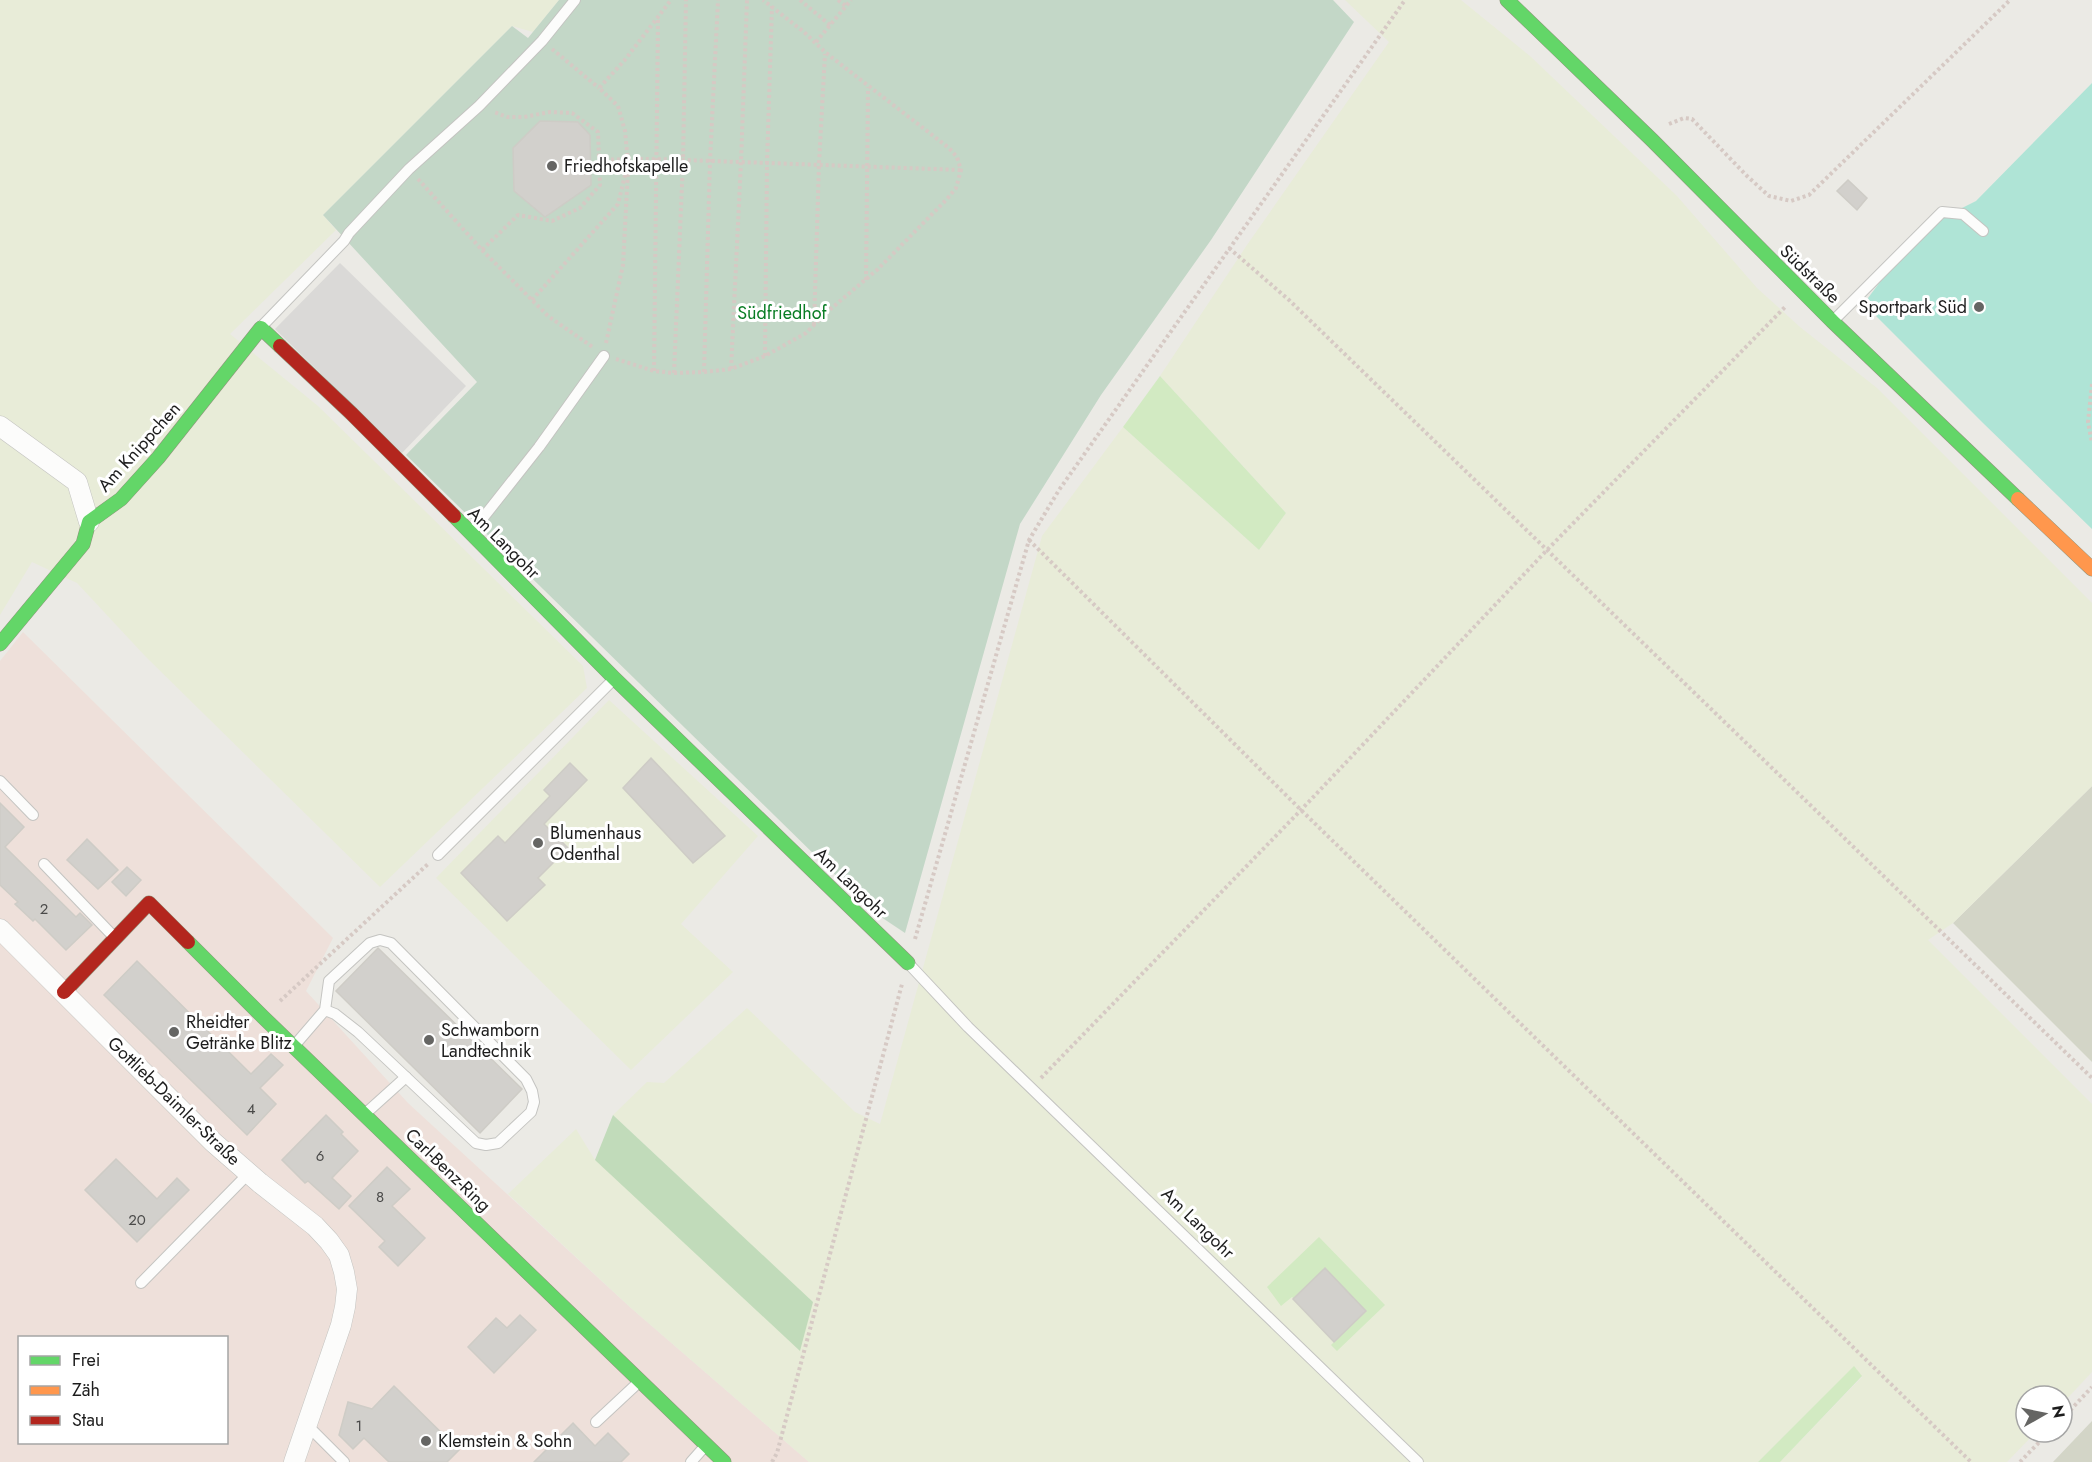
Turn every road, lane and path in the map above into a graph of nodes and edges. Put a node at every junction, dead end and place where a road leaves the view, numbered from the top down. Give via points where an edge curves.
1 (575, 0) edge
2 (671, 0) edge
3 (686, 0) edge
4 (718, 0) edge
5 (747, 0) edge
6 (763, 0) edge
7 (800, 0) edge
8 (838, 0) edge
9 (851, 0) edge
10 (1405, 0) edge
11 (1507, 0) edge
12 (2010, 0) edge
13 (772, 6) junction
14 (846, 6) junction
15 (658, 16) junction
16 (830, 24) junction
17 (542, 41) junction
18 (816, 42) junction
19 (825, 53) junction
20 (868, 86) junction
21 (599, 88) junction
22 (479, 106) junction
23 (1652, 140) junction
24 (629, 159) junction
25 (657, 159) junction
26 (599, 160) junction
27 (683, 161) junction
28 (710, 161) junction
29 (741, 162) junction
30 (767, 163) junction
31 (819, 164) junction
32 (867, 166) junction
33 (409, 169) junction
34 (961, 170) junction
35 (1983, 231) dead end
36 (1228, 248) junction
37 (482, 250) junction
38 (866, 280) junction
39 (1802, 291) junction
40 (532, 300) junction
41 (1832, 321) junction
42 (814, 325) junction
43 (261, 328) junction
44 (604, 356) junction
45 (765, 356) junction
46 (731, 369) junction
47 (654, 371) junction
48 (704, 372) junction
49 (674, 373) junction
50 (2092, 384) edge
51 (0, 426) edge
52 (2092, 443) edge
53 (89, 522) junction
54 (470, 534) junction
55 (1029, 540) junction
56 (1547, 550) junction
57 (2092, 569) edge
58 (0, 644) edge
59 (614, 678) junction
60 (0, 781) edge
61 (1301, 810) junction
62 (33, 814) dead end
63 (438, 855) joint
64 (44, 864) dead end
65 (0, 929) edge
66 (115, 938) junction
67 (908, 963) junction
68 (64, 992) junction
69 (325, 1010) junction
70 (263, 1017) junction
71 (294, 1046) junction
72 (406, 1077) junction
73 (2092, 1078) edge
74 (1032, 1087) junction
75 (364, 1114) junction
76 (249, 1173) junction
77 (141, 1283) dead end
78 (640, 1381) junction
79 (2092, 1387) edge
80 (2074, 1406) edge
81 (596, 1422) dead end
82 (307, 1425) junction
83 (2037, 1444) edge
84 (706, 1445) junction
85 (294, 1462) edge
86 (344, 1462) edge
87 (691, 1462) edge
88 (724, 1462) edge
89 (772, 1462) edge
90 (1418, 1462) edge
91 (1971, 1462) edge
92 (2020, 1462) edge

1 - 17 lane
2 - 15 path
3 - 27 path
4 - 28 path
5 - 29 path
6 - 13 path
7 - 16 path
8 - 14 path
9 - 14 path
10 - 36 path
11 - 23 street, Südstraße
12 - 23 path via 1809,195 1791,201 1769,196 1692,119 1675,121
13 - 18 path
13 - 30 path
14 - 16 path
15 - 21 path
15 - 25 path
16 - 18 path
17 - 21 path
17 - 22 lane
18 - 19 path
19 - 20 path
19 - 31 path
20 - 32 path
20 - 34 path via 949,148
21 - 24 path via 618,106
22 - 26 path via 507,117 572,113 598,132
22 - 33 lane
23 - 39 street, Südstraße
24 - 25 path
24 - 26 path
24 - 40 path via 618,204
24 - 44 path via 622,265
25 - 27 path
25 - 47 path
26 - 37 path via 600,186 580,208 552,221 518,215
27 - 28 path
27 - 49 path
28 - 29 path
28 - 48 path
29 - 30 path
29 - 46 path
30 - 31 path
30 - 45 path
31 - 32 path
31 - 42 path
32 - 34 path
32 - 38 path
33 - 37 path
33 - 43 lane
34 - 38 path via 956,188 933,216
35 - 41 lane via 1963,214 1942,212
36 - 55 path via 1059,490
36 - 56 path via 1289,300
37 - 40 path
38 - 42 path
39 - 41 street, Südstraße
39 - 56 path
40 - 44 path
41 - 57 street, Südstraße
42 - 45 path
43 - 53 street, Am Knippchen via 158,458 121,499
43 - 54 street, Am Langohr
44 - 47 path
44 - 54 lane
45 - 46 path
46 - 48 path
47 - 49 path
48 - 49 path
50 - 52 path via 2088,422
51 - 53 street via 77,482
53 - 58 street via 83,544
54 - 59 street, Am Langohr
55 - 61 path
55 - 67 path
56 - 61 path
56 - 73 path
59 - 63 lane
59 - 67 street, Am Langohr
60 - 62 lane
61 - 74 path
61 - 91 path
63 - 70 path
64 - 66 lane
65 - 68 street, Gottlieb-Daimler-Straße
66 - 68 street
66 - 70 street, Carl-Benz-Ring via 149,903
67 - 74 lane, Am Langohr
67 - 89 path
68 - 76 street, Gottlieb-Daimler-Straße via 213,1142
69 - 71 lane
69 - 72 lane via 358,1032
69 - 72 lane via 329,981 370,943 380,940 390,944 526,1079 534,1102 531,1112 498,1143 486,1145 476,1143
70 - 71 street, Carl-Benz-Ring
71 - 75 street, Carl-Benz-Ring
72 - 75 lane
74 - 90 lane, Am Langohr
75 - 78 street, Carl-Benz-Ring
76 - 77 lane
76 - 82 street, Gottlieb-Daimler-Straße via 329,1240 344,1272 341,1325
78 - 81 lane
78 - 84 street, Carl-Benz-Ring
79 - 80 path
82 - 85 street
82 - 86 lane
83 - 92 path
84 - 87 lane
84 - 88 street, Carl-Benz-Ring

